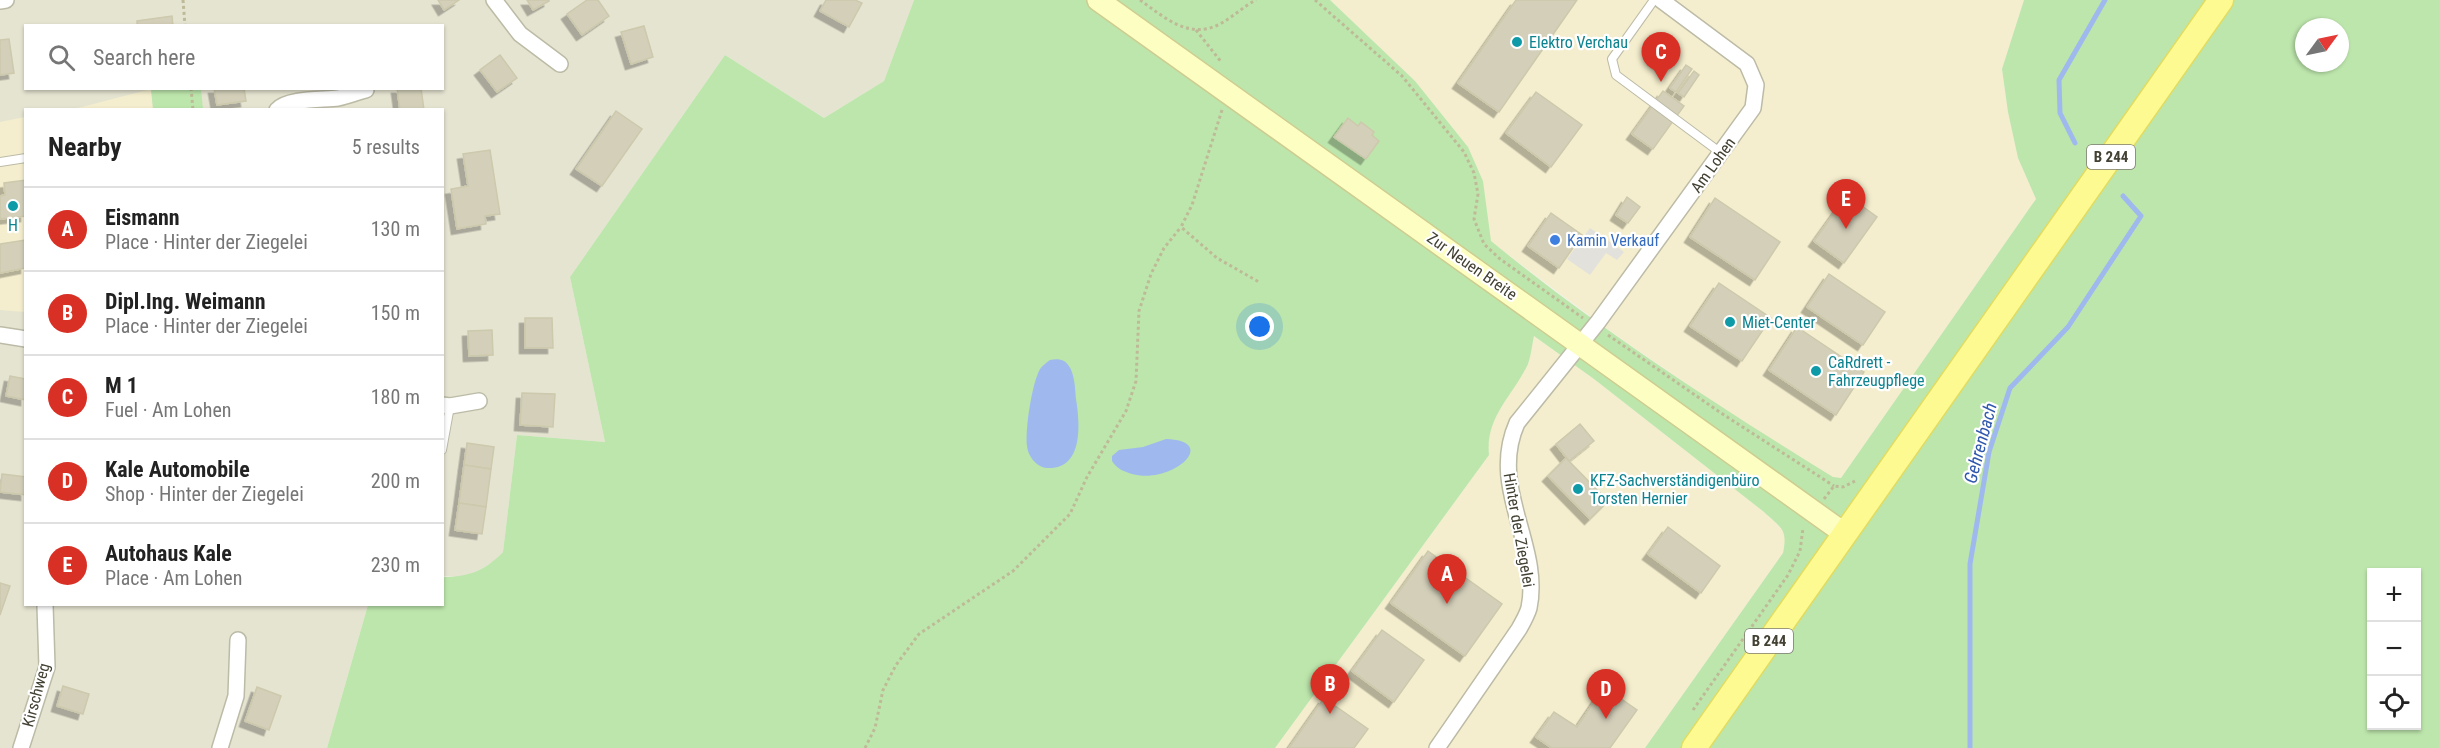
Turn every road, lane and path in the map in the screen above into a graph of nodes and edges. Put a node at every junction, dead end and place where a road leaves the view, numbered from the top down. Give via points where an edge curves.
1 (6, 0) edge
2 (183, 0) edge
3 (494, 0) edge
4 (1098, 0) edge
5 (1140, 0) edge
6 (1256, 0) edge
7 (1315, 0) edge
8 (1654, 0) edge
9 (1661, 0) edge
10 (2221, 0) edge
11 (0, 1) edge
12 (185, 24) edge
13 (560, 64) dead end
14 (191, 90) edge
15 (366, 90) edge
16 (1227, 92) junction
17 (193, 108) edge
18 (278, 108) edge
19 (1721, 153) junction
20 (24, 158) edge
21 (0, 162) edge
22 (1181, 227) junction
23 (1259, 282) dead end
24 (1595, 326) junction
25 (0, 335) edge
26 (24, 339) edge
27 (1580, 344) junction
28 (479, 401) dead end
29 (446, 406) edge
30 (444, 428) edge
31 (1834, 486) dead end
32 (1802, 530) dead end
33 (1845, 534) junction
34 (45, 606) edge
35 (238, 640) dead end
36 (1688, 719) dead end
37 (21, 748) edge
38 (220, 748) edge
39 (865, 748) edge
40 (1437, 748) edge
41 (1694, 748) edge

1 - 11 street
2 - 12 path
3 - 13 street via 520,34
4 - 16 street, Zur Neuen Breite
5 - 6 path via 1181,28 1196,30 1221,23
7 - 24 path via 1402,76 1464,152 1474,173 1478,194 1474,219 1484,244
8 - 19 lane via 1612,59 1616,75
9 - 19 street, Am Lohen via 1747,64 1756,85 1753,108
10 - 33 main road, B 244
14 - 17 path
15 - 18 street
16 - 22 path via 1192,205
16 - 27 street, Zur Neuen Breite
19 - 24 street, Am Lohen
20 - 21 lane
22 - 23 path via 1217,258
22 - 39 path via 1164,248 1139,311 1136,381 1126,411 1070,514 1012,572 919,634 883,690 875,728
24 - 27 street, Am Lohen
24 - 31 path
25 - 26 street
27 - 33 street, Zur Neuen Breite
27 - 40 street, Hinter der Ziegelei via 1517,423 1510,438 1508,474 1531,585 1529,609
28 - 29 street
29 - 30 lane
32 - 36 path via 1800,551 1788,575
33 - 41 main road, B 244
34 - 37 street, Kirschweg via 47,667
35 - 38 street via 236,696

